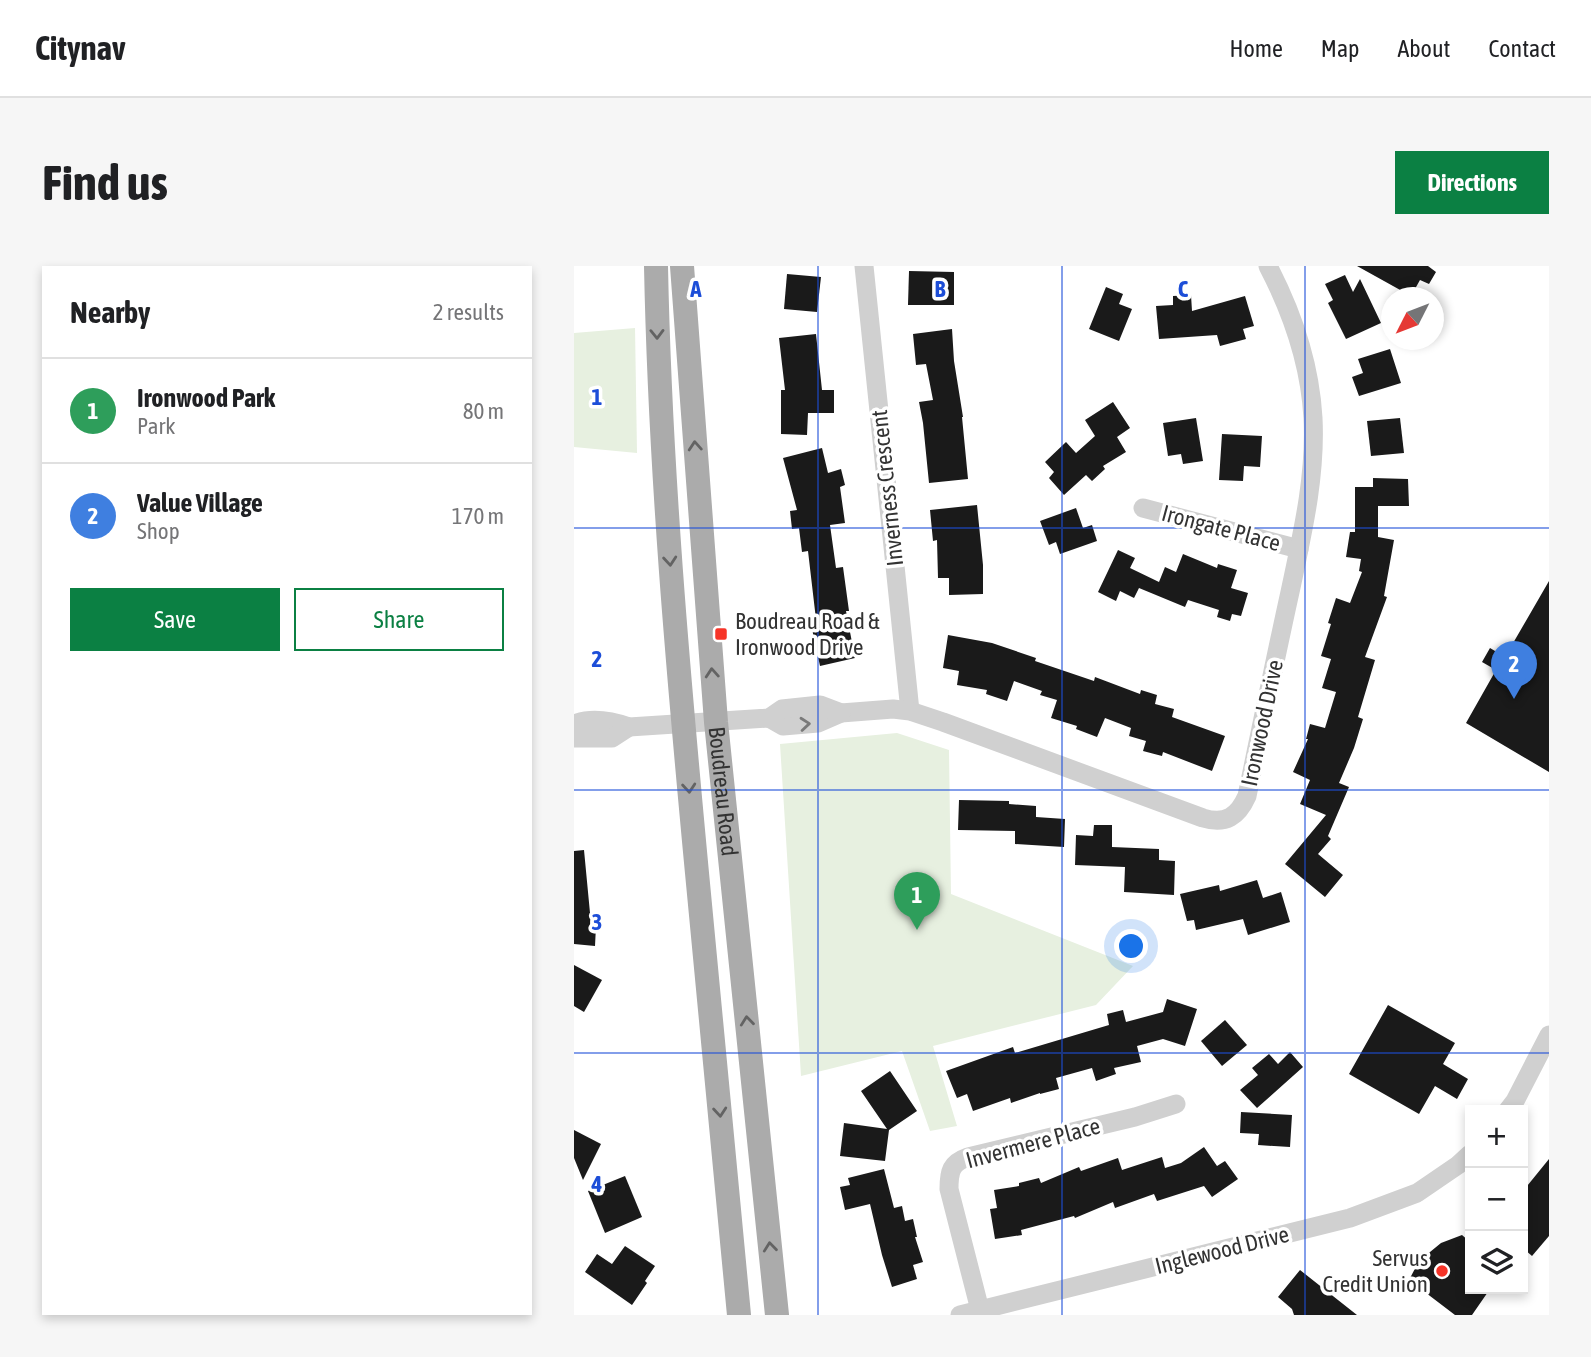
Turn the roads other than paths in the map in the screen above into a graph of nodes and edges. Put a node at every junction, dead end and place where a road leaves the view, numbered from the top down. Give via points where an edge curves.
1 (656, 266) edge
2 (682, 266) edge
3 (864, 266) edge
4 (1268, 266) edge
5 (1143, 508) dead end
6 (1299, 549) junction
7 (910, 711) junction
8 (716, 722) junction
9 (683, 723) junction
10 (574, 724) edge
11 (629, 727) junction
12 (574, 738) edge
13 (1549, 1035) edge
14 (1176, 1104) dead end
15 (1512, 1105) edge
16 (1465, 1159) edge
17 (970, 1313) edge
18 (739, 1315) edge
19 (777, 1315) edge

1 -> 9 main road, Boudreau Road via 663,461
8 -> 2 main road, Boudreau Road
3 - 7 street, Inverness Crescent
4 - 6 street, Ironwood Drive via 1295,326 1310,389 1310,483
5 - 6 street, Irongate Place
6 - 7 street, Ironwood Drive via 1247,796 1231,817 1203,818
7 - 8 street, Ironwood Drive via 841,712 818,723 783,726 769,718
8 - 9 street, Ironwood Drive
19 -> 8 main road, Boudreau Road
9 - 11 street, Ironwood Drive
9 -> 18 main road, Boudreau Road
10 - 11 street via 610,720
11 - 12 street via 612,738
13 - 15 street
14 - 17 street, Invermere Place via 956,1162 949,1189
16 - 17 street, Inglewood Drive via 1417,1193 1350,1218

